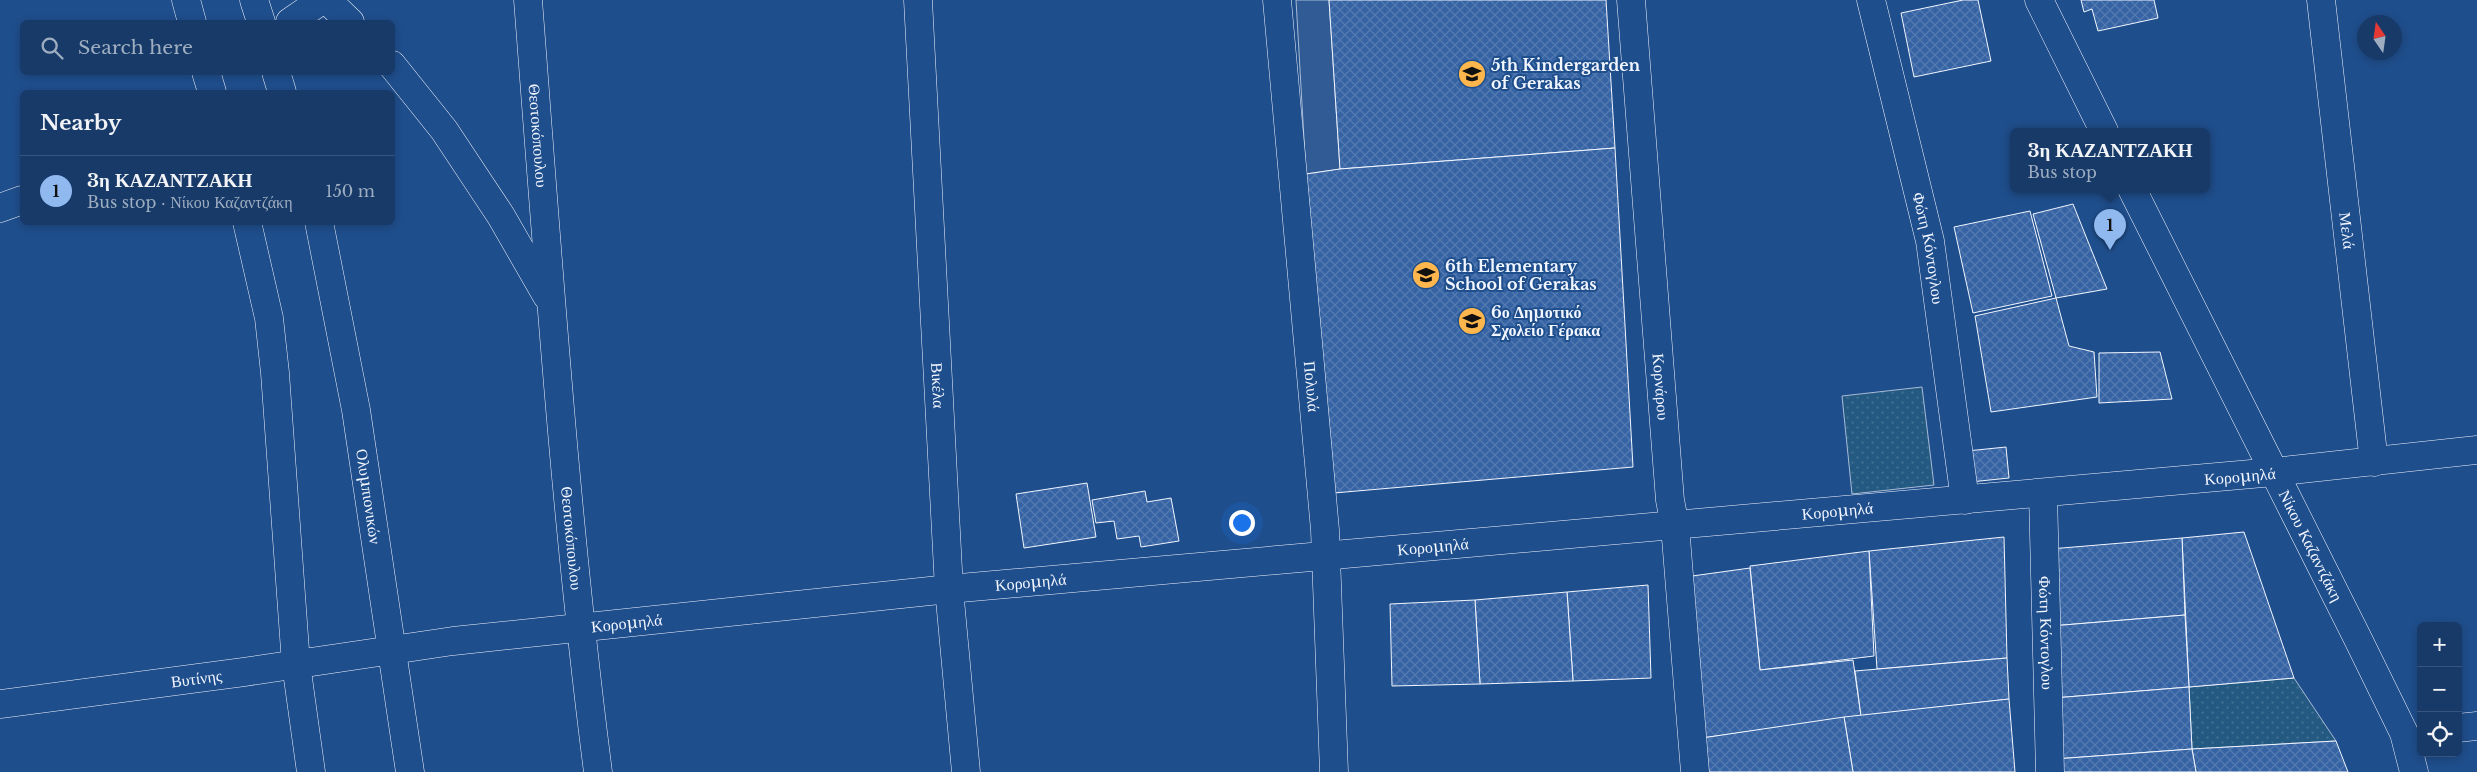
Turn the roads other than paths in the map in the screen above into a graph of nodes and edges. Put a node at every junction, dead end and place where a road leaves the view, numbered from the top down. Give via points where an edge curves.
1 (186, 0) edge
2 (254, 0) edge
3 (322, 0) edge
4 (327, 0) edge
5 (528, 0) edge
6 (918, 0) edge
7 (1277, 0) edge
8 (1631, 0) edge
9 (1870, 0) edge
10 (2039, 0) edge
11 (2321, 0) edge
12 (191, 20) edge
13 (260, 20) edge
14 (293, 20) edge
15 (348, 20) edge
16 (395, 69) edge
17 (207, 75) edge
18 (277, 75) edge
19 (211, 90) edge
20 (281, 90) edge
21 (2103, 128) edge
22 (2134, 193) edge
23 (20, 201) edge
24 (0, 208) edge
25 (248, 225) edge
26 (320, 225) edge
27 (551, 303) junction
28 (2477, 450) edge
29 (2374, 462) junction
30 (2274, 472) junction
31 (2043, 494) junction
32 (1964, 500) junction
33 (1675, 526) junction
34 (1326, 556) junction
35 (949, 589) junction
36 (580, 629) junction
37 (391, 650) junction
38 (296, 664) junction
39 (0, 704) edge
40 (2477, 726) edge
41 (2462, 728) edge
42 (2412, 733) edge
43 (311, 772) edge
44 (410, 772) edge
45 (598, 772) edge
46 (966, 772) edge
47 (1334, 772) edge
48 (1695, 772) edge
49 (2050, 772) edge
50 (2414, 772) edge

1 - 12 street
2 - 13 street
3 - 14 street
4 - 15 street
5 - 27 street, Θεοτοκόπουλου
6 - 35 street, Βικέλα
7 - 34 street, Πολυλά
8 - 33 street, Κορνάρου via 1670,500
9 - 32 street, Φώτη Κόντογλου via 1930,241
10 - 21 street
11 - 29 street, Μελά
16 - 27 street, Θεοτοκόπουλου via 450,138 501,216
17 - 19 street
18 - 20 street
22 - 30 street, Νίκου Καζαντζάκη
23 - 24 street
25 - 38 street via 269,318 275,372
26 - 37 street, Ολυμπιονικών via 356,410
27 - 36 street, Θεοτοκόπουλου
28 - 29 street, Κορομηλά
29 - 30 street, Κορομηλά
30 - 31 street, Κορομηλά
30 - 42 street, Νίκου Καζαντζάκη
31 - 32 street, Κορομηλά
31 - 49 street, Φώτη Κόντογλου
32 - 33 street, Κορομηλά
33 - 34 street, Κορομηλά
33 - 48 street, Κορνάρου
34 - 35 street, Κορομηλά
34 - 47 street, Πολυλά
35 - 36 street, Κορομηλά
35 - 46 street, Βικέλα
36 - 37 street, Κορομηλά via 452,640
36 - 45 street, Θεοτοκόπουλου
37 - 38 street, Βυτίνης
37 - 44 street, Ολυμπιονικών
38 - 39 street, Βυτίνης
38 - 43 street
40 - 41 street
42 - 50 street, Νίκου Καζαντζάκη

